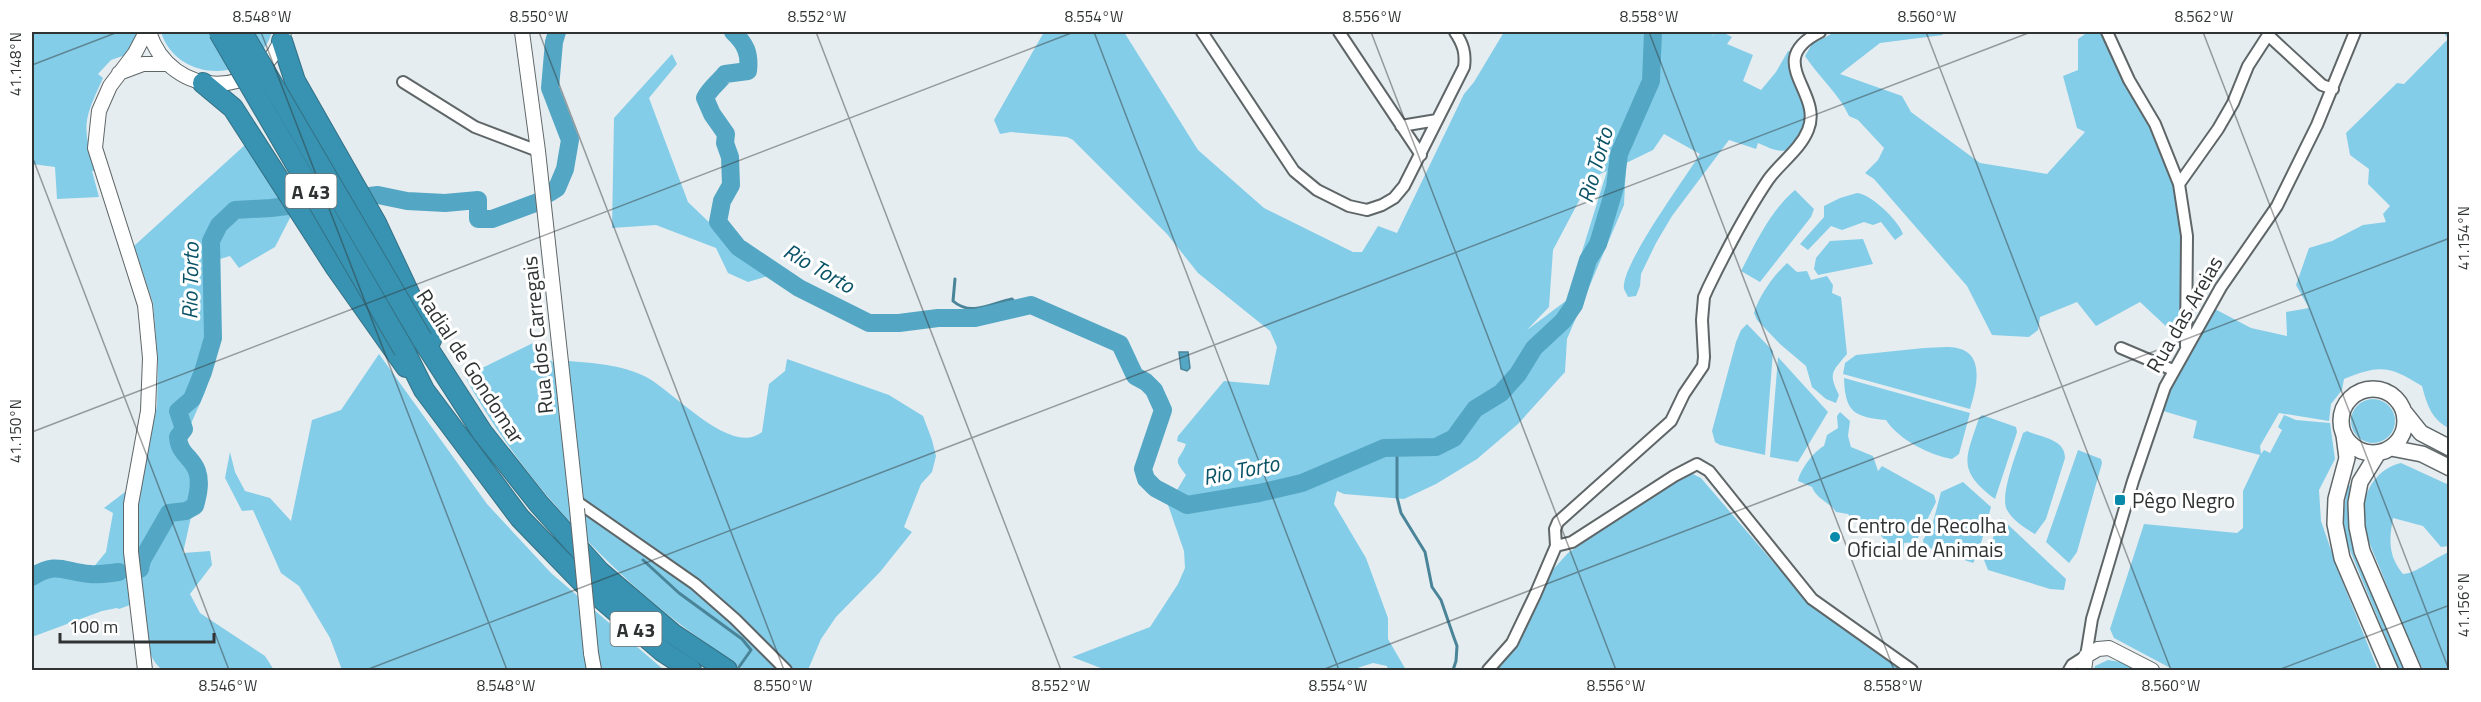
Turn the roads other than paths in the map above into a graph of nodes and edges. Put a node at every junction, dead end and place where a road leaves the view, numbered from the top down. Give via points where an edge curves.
1 (148, 32) edge
2 (219, 32) edge
3 (242, 32) edge
4 (522, 32) edge
5 (1202, 32) edge
6 (1338, 32) edge
7 (1455, 32) edge
8 (1820, 32) edge
9 (2107, 32) edge
10 (2355, 32) edge
11 (2269, 33) edge
12 (283, 36) edge
13 (167, 63) junction
14 (118, 74) junction
15 (202, 82) junction
16 (403, 82) dead end
17 (2333, 89) junction
18 (1437, 120) junction
19 (1401, 126) junction
20 (538, 151) junction
21 (1421, 155) junction
22 (2179, 184) junction
23 (425, 337) junction
24 (2121, 348) dead end
25 (2186, 350) junction
26 (400, 352) junction
27 (2173, 370) junction
28 (2404, 412) junction
29 (2344, 435) junction
30 (2450, 448) edge
31 (2384, 450) junction
32 (2450, 468) edge
33 (577, 505) junction
34 (1556, 546) junction
35 (2086, 656) junction
36 (145, 670) edge
37 (594, 670) edge
38 (691, 670) edge
39 (727, 670) edge
40 (786, 670) edge
41 (1488, 670) edge
42 (1912, 670) edge
43 (2069, 670) edge
44 (2084, 670) edge
45 (2152, 670) edge
46 (2390, 670) edge
47 (2413, 670) edge

1 - 13 street
1 - 14 street
2 - 26 highway, A 43, bridge
3 - 23 highway, Radial de Gondomar / A 43, bridge
4 - 20 street, Rua dos Carregais
5 - 21 street via 1294,171 1317,190 1348,207 1367,210 1382,205 1404,186
6 - 19 street
7 - 18 street via 1466,56 1464,68
8 - 34 street via 1803,41 1796,53 1799,83 1811,107 1808,132 1773,172 1708,288 1702,320 1702,366 1671,421 1558,522
9 - 22 street via 2155,124
10 - 17 street, Rua das Areias
11 - 17 street via 2322,85
11 - 22 street via 2248,66 2218,129
12 - 15 street via 266,63 250,75 230,83
12 - 23 highway, A 43 via 295,81 376,223
13 - 14 street via 143,64
13 - 15 street
14 - 36 street via 99,111 95,148 145,305 150,358 148,411 131,504 131,552
15 - 26 highway, A 43 via 233,108
16 - 20 street via 475,127
17 - 25 street, Rua das Areias via 2277,206 2221,287
18 - 19 street
18 - 21 street
19 - 21 street
20 - 33 street, Rua dos Carregais
22 - 25 street via 2187,236
23 - 39 highway, Radial de Gondomar / A 43 via 482,432 600,572 673,634
24 - 27 street
25 - 27 street, Rua das Areias
26 - 38 highway, A 43 via 520,518 584,584 662,651
27 - 35 street, Rua das Areias via 2133,481 2092,619
28 - 29 main road via 2400,402 2383,390 2361,391 2345,405 2341,416
28 - 30 main road via 2421,433
28 - 31 main road via 2403,432
29 - 31 main road via 2358,449
29 - 46 main road via 2347,458 2336,499 2338,542
31 - 32 main road via 2422,454
31 - 47 main road via 2360,482 2356,527
33 - 37 street, Rua dos Carregais, bridge
33 - 40 street via 695,584
34 - 41 street via 1512,643
34 - 42 street via 1572,542 1697,464 1709,471 1812,599
35 - 43 street
35 - 44 street, Rua das Areias
35 - 45 street via 2109,648

